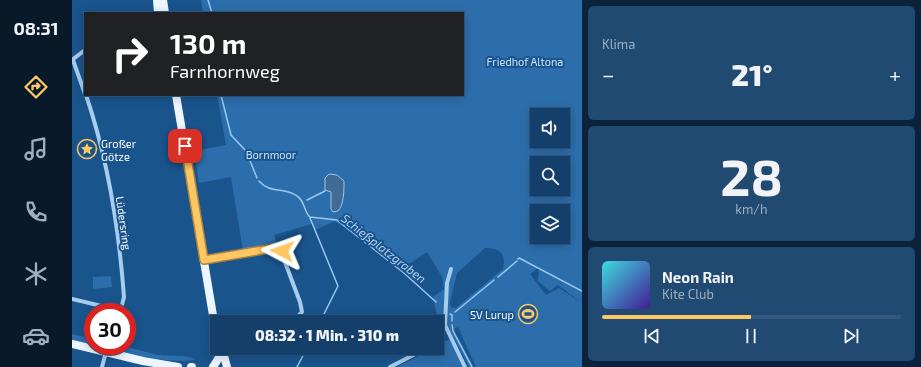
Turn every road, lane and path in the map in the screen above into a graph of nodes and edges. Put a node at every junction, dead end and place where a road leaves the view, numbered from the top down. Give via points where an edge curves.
1 (157, 0) edge
2 (163, 0) edge
3 (158, 12) edge
4 (165, 12) edge
5 (84, 51) edge
6 (72, 60) edge
7 (84, 91) edge
8 (86, 96) edge
9 (176, 96) edge
10 (204, 260) junction
11 (451, 269) dead end
12 (72, 299) edge
13 (214, 315) edge
14 (300, 315) edge
15 (448, 333) junction
16 (444, 334) edge
17 (72, 344) edge
18 (84, 347) edge
19 (105, 355) edge
20 (119, 355) edge
21 (218, 355) edge
22 (219, 355) edge
23 (224, 355) edge
24 (413, 355) edge
25 (102, 367) edge
26 (178, 367) edge
27 (213, 367) edge
28 (221, 367) edge
29 (227, 367) edge
30 (390, 367) edge
31 (465, 367) edge

1 - 3 main road
2 - 4 main road
5 - 6 street
6 - 7 street, Lüdersring
8 - 12 street, Lüdersring via 109,185 116,222 124,298 122,305 114,308
9 - 10 main road
10 - 13 main road
10 - 14 street via 280,249 300,302
11 - 15 street via 446,291 445,325
15 - 16 street
15 - 31 street
17 - 18 main road
19 - 25 street
20 - 26 main road
21 - 27 main road
22 - 28 main road
23 - 29 main road
24 - 30 street

